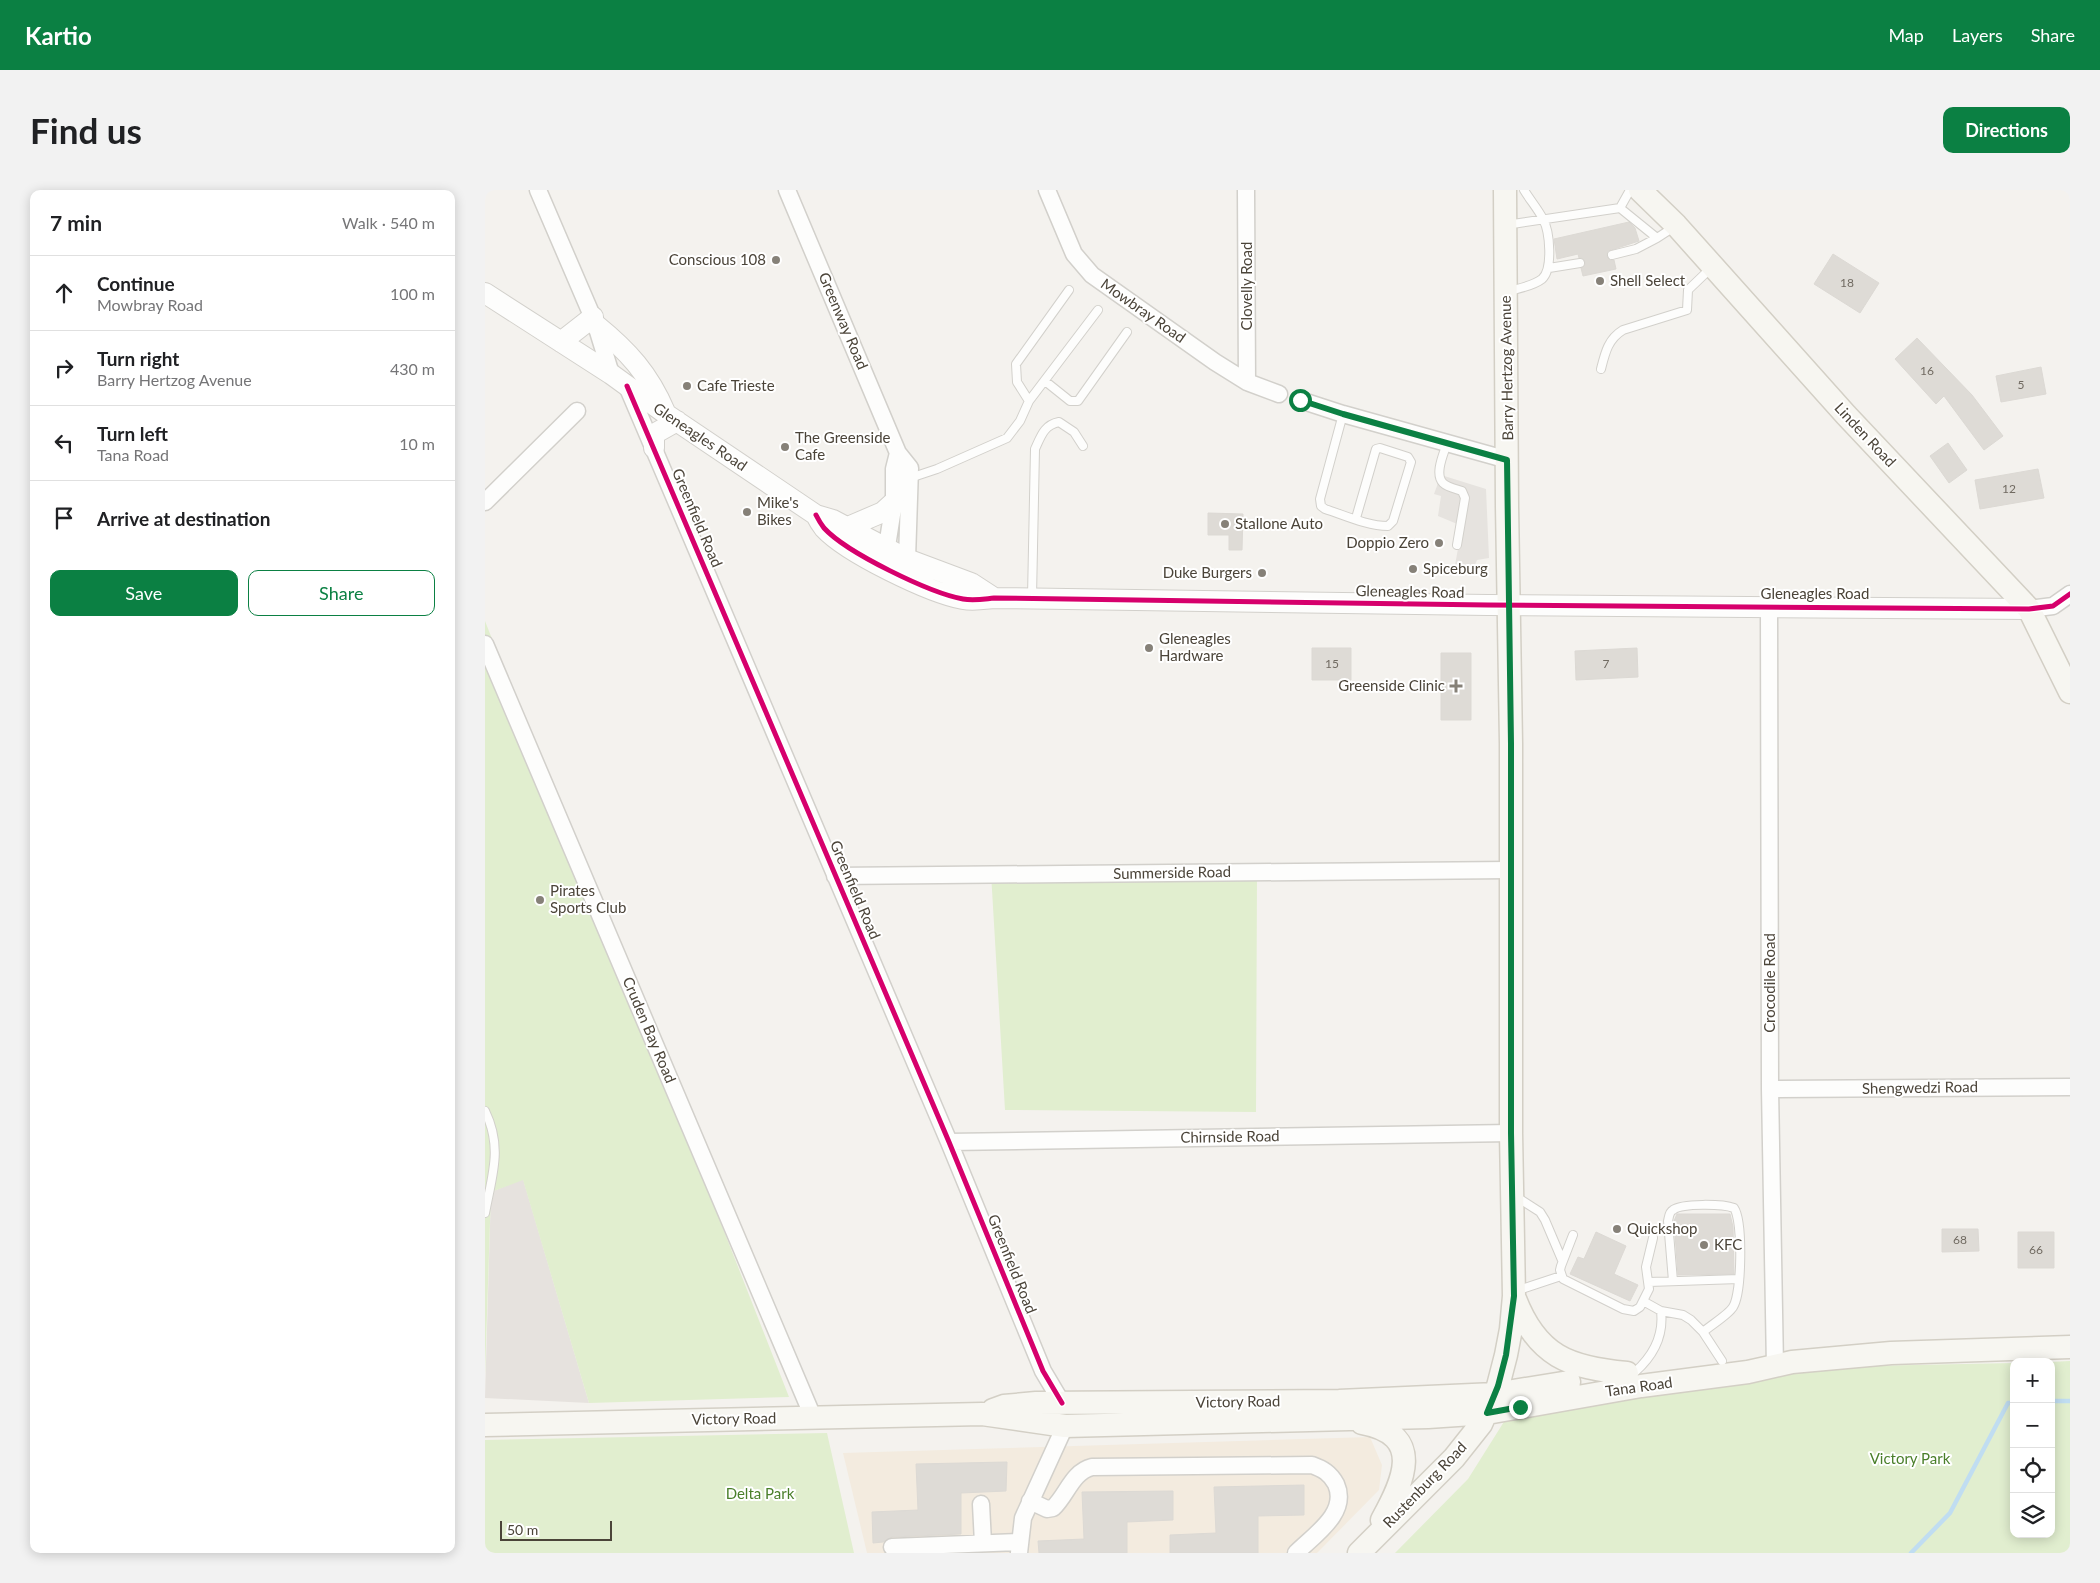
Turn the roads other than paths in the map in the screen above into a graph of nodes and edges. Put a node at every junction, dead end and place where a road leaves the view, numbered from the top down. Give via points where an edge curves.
1 (538, 190) edge
2 (787, 190) edge
3 (1047, 190) edge
4 (1246, 190) edge
5 (1505, 190) edge
6 (1524, 190) edge
7 (1630, 190) edge
8 (1640, 190) edge
9 (1620, 208) junction
10 (1544, 220) junction
11 (1506, 225) junction
12 (1675, 225) junction
13 (1657, 238) junction
14 (1612, 255) dead end
15 (1580, 262) dead end
16 (1713, 267) junction
17 (1549, 268) junction
18 (1069, 290) dead end
19 (1506, 292) junction
20 (485, 293) edge
21 (1098, 310) dead end
22 (595, 321) junction
23 (1127, 332) dead end
24 (561, 342) junction
25 (1601, 368) dead end
26 (611, 374) junction
27 (1045, 381) junction
28 (1247, 382) junction
29 (627, 386) junction
30 (1279, 394) dead end
31 (1300, 400) dead end
32 (1029, 402) junction
33 (577, 410) dead end
34 (1343, 414) junction
35 (672, 418) junction
36 (1447, 443) junction
37 (1083, 446) dead end
38 (653, 448) junction
39 (898, 453) junction
40 (1507, 460) junction
41 (910, 478) junction
42 (485, 502) edge
43 (894, 502) junction
44 (816, 515) junction
45 (1356, 518) junction
46 (847, 527) junction
47 (1457, 545) dead end
48 (885, 558) junction
49 (905, 568) junction
50 (2070, 594) edge
51 (1032, 599) junction
52 (1509, 605) junction
53 (1769, 606) junction
54 (2029, 609) junction
55 (485, 644) edge
56 (2070, 692) edge
57 (1509, 870) junction
58 (835, 876) junction
59 (2070, 1087) edge
60 (1771, 1090) junction
61 (485, 1112) edge
62 (1511, 1133) junction
63 (949, 1142) junction
64 (1511, 1194) junction
65 (485, 1213) edge
66 (1573, 1235) dead end
67 (1653, 1238) dead end
68 (1562, 1260) junction
69 (1561, 1276) junction
70 (1739, 1279) junction
71 (1673, 1281) junction
72 (1649, 1282) junction
73 (1513, 1294) junction
74 (1643, 1301) junction
75 (1661, 1312) junction
76 (1703, 1332) junction
77 (2070, 1347) edge
78 (1722, 1362) junction
79 (1780, 1363) junction
80 (1043, 1371) junction
81 (1631, 1373) junction
82 (1036, 1403) junction
83 (1062, 1403) junction
84 (1142, 1403) junction
85 (1491, 1404) junction
86 (989, 1411) junction
87 (813, 1417) junction
88 (1344, 1420) junction
89 (485, 1425) edge
90 (1065, 1426) junction
91 (1030, 1502) junction
92 (981, 1504) dead end
93 (983, 1543) junction
94 (1366, 1546) edge
95 (892, 1547) dead end
96 (1019, 1547) edge
97 (1296, 1553) edge

1 - 22 street
2 - 39 street, Greenway Road
3 - 28 street, Mowbray Road via 1075,254 1091,275
4 - 28 street, Clovelly Road
5 - 11 main road, Barry Hertzog Avenue
6 - 10 lane
7 - 9 lane
8 - 12 main road, Linden Road
9 - 10 lane
9 - 13 lane
10 - 11 lane
10 - 17 lane
11 - 19 main road, Barry Hertzog Avenue
12 - 13 lane
12 - 16 main road, Linden Road
13 - 14 lane via 1636,249
15 - 17 lane
16 - 25 lane via 1688,290 1687,310 1617,333 1611,339
16 - 54 main road, Linden Road via 1846,415
17 - 19 lane via 1535,283
18 - 32 lane via 1016,364 1017,382
19 - 40 main road, Barry Hertzog Avenue
20 - 24 street, Gleneagles Road
21 - 27 lane
22 - 24 street
22 - 26 street
22 - 35 street via 645,373
23 - 27 lane via 1078,402 1070,401
24 - 26 street, Gleneagles Road
26 - 29 street, Gleneagles Road
27 - 32 lane
28 - 30 street, Mowbray Road
29 - 35 street, Gleneagles Road
29 - 38 street, Greenfield Road
31 - 34 street
32 - 41 lane via 1007,438
33 - 42 street
34 - 36 street
34 - 45 lane via 1320,503 1325,509
35 - 38 street via 654,434
35 - 44 street, Gleneagles Road
36 - 40 street
36 - 47 lane via 1439,472 1441,480 1462,491 1465,498
37 - 51 lane via 1074,432 1059,422 1043,430 1035,449
38 - 58 street, Greenfield Road
39 - 41 street, Greenway Road via 910,468
39 - 43 street via 894,469
40 - 52 main road, Barry Hertzog Avenue
41 - 49 street, Greenway Road
43 - 46 street via 883,512
43 - 48 street
44 - 46 street, Gleneagles Road
44 - 48 street, Gleneagles Road via 833,536
45 - 45 lane via 1383,526 1391,524 1411,464 1408,457 1376,449
46 - 48 street, Gleneagles Road
48 - 49 street, Gleneagles Road
49 - 51 street, Gleneagles Road via 960,598
50 - 54 street via 2053,606
51 - 52 street, Gleneagles Road
52 - 53 street, Gleneagles Road
52 - 57 main road, Barry Hertzog Avenue
53 - 54 street, Gleneagles Road
53 - 60 street, Crocodile Road
54 - 56 main road, Linden Road
55 - 87 street, Cruden Bay Road
57 - 58 street, Summerside Road
57 - 62 main road, Barry Hertzog Avenue
58 - 63 street, Greenfield Road
59 - 60 street, Shengwedzi Road
60 - 79 street, Crocodile Road
61 - 65 lane via 495,1139 495,1156
62 - 63 street, Chirnside Road
62 - 64 main road, Barry Hertzog Avenue
63 - 80 street, Greenfield Road
64 - 68 lane via 1539,1212
64 - 73 main road, Barry Hertzog Avenue
66 - 68 lane
67 - 72 lane via 1646,1267
68 - 69 lane
69 - 73 lane
69 - 74 lane via 1566,1282 1628,1310 1637,1310
70 - 71 lane
70 - 71 lane via 1740,1224 1734,1208 1720,1205 1680,1207 1670,1214
70 - 76 lane via 1733,1307
71 - 72 lane
72 - 74 lane
73 - 81 main road via 1530,1331 1553,1353 1591,1369
73 - 85 main road, Barry Hertzog Avenue via 1508,1347
74 - 75 lane
75 - 76 lane via 1683,1315
75 - 81 lane via 1662,1326 1654,1351
76 - 78 lane
77 - 79 main road, Tana Road via 1891,1353
78 - 79 main road, Tana Road
78 - 81 main road, Tana Road
79 - 85 main road, Tana Road via 1576,1396
80 - 82 street, Greenfield Road via 1042,1392
80 - 83 street, Greenfield Road
81 - 85 main road, Tana Road
82 - 83 main road, Victory Road
82 - 86 main road, Victory Road
83 - 84 main road, Victory Road
84 - 85 main road, Victory Road via 1339,1401
84 - 90 main road via 1081,1412 1070,1418
85 - 88 main road, Victory Road
85 - 94 main road, Rustenburg Road via 1475,1432 1454,1458
86 - 87 main road, Victory Road
86 - 90 main road, Victory Road
87 - 89 main road, Victory Road
88 - 90 main road, Victory Road
88 - 94 main road via 1370,1424 1382,1430 1396,1440 1403,1455 1405,1468 1400,1487
90 - 91 street
91 - 96 street via 1023,1518
91 - 97 street via 1053,1508 1077,1476 1092,1467 1313,1465 1333,1478 1340,1498 1339,1507
92 - 93 street
93 - 95 street
93 - 96 street

